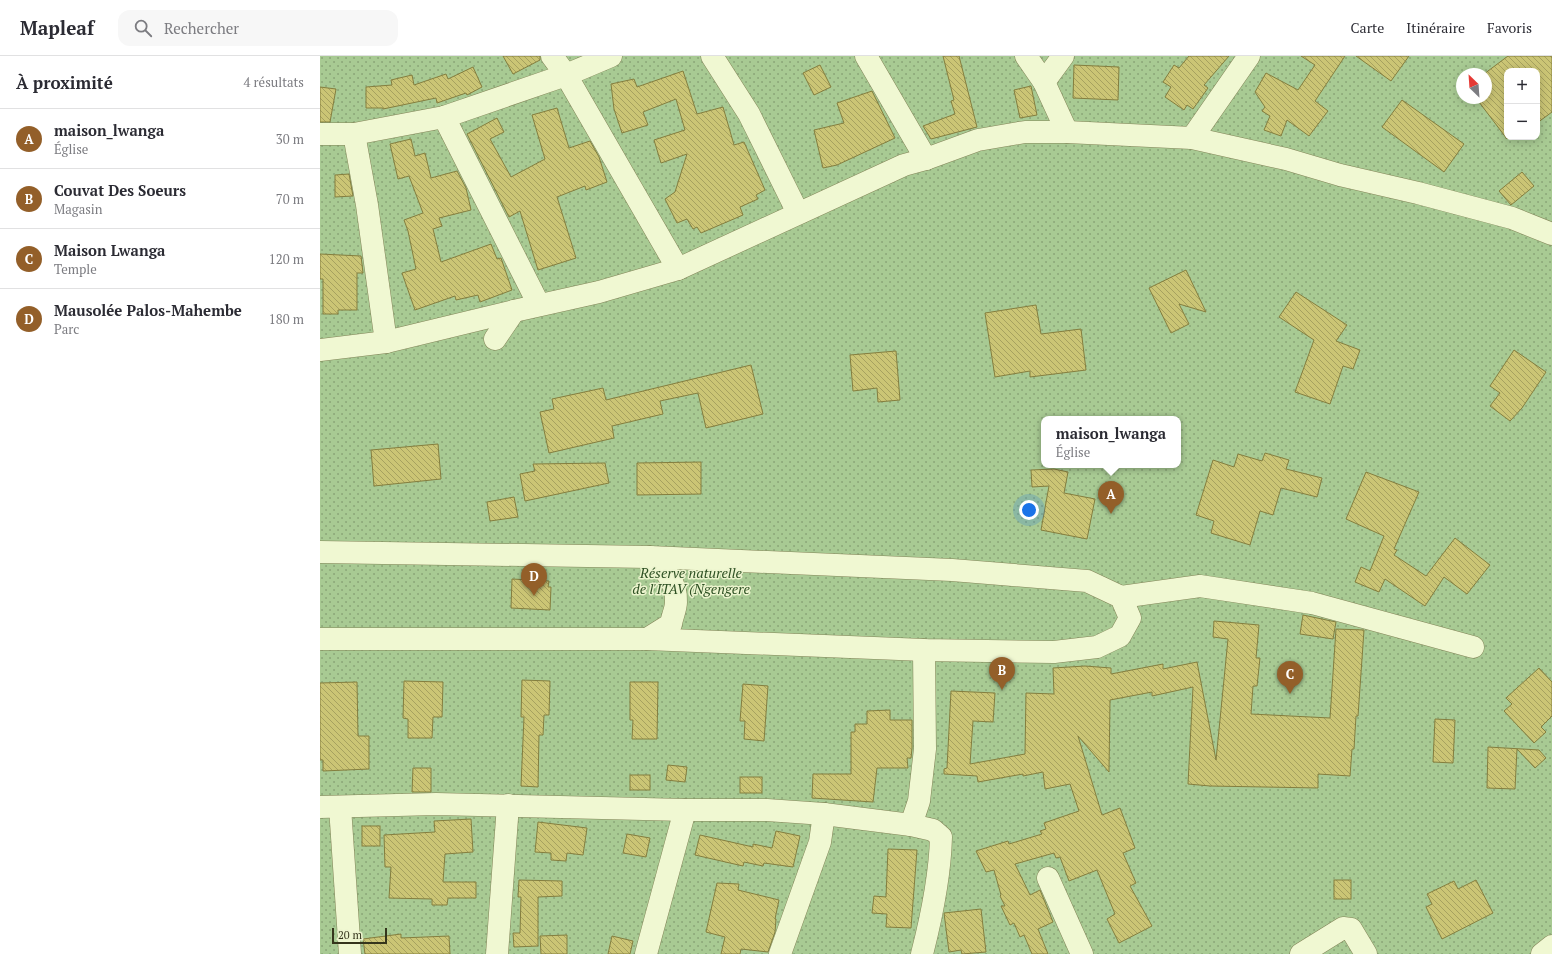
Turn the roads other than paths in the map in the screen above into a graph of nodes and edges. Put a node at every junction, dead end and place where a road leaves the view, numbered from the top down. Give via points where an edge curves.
1 (552, 56) edge
2 (611, 56) edge
3 (712, 56) edge
4 (866, 56) edge
5 (1026, 56) edge
6 (1063, 56) edge
7 (1249, 56) edge
8 (566, 75) junction
9 (1044, 82) junction
10 (444, 117) junction
11 (1066, 132) junction
12 (320, 134) edge
13 (354, 134) junction
14 (1192, 138) junction
15 (926, 159) junction
16 (798, 213) junction
17 (1552, 234) edge
18 (678, 269) junction
19 (539, 305) junction
20 (514, 310) junction
21 (495, 339) dead end
22 (386, 342) junction
23 (320, 349) edge
24 (320, 552) edge
25 (650, 557) junction
26 (1122, 597) junction
27 (320, 639) edge
28 (648, 639) junction
29 (1472, 647) dead end
30 (924, 650) junction
31 (508, 805) junction
32 (330, 807) edge
33 (685, 810) junction
34 (824, 814) junction
35 (911, 825) junction
36 (1048, 878) dead end
37 (1552, 946) edge
38 (350, 954) edge
39 (497, 954) edge
40 (646, 954) edge
41 (780, 954) edge
42 (922, 954) edge
43 (1082, 954) edge
44 (1301, 954) edge
45 (1366, 954) edge
46 (1542, 954) edge

1 - 8 street
2 - 8 street
3 - 16 street via 749,114
4 - 15 street
5 - 9 street
6 - 9 street
7 - 14 street
8 - 10 street
8 - 18 street
9 - 11 street
10 - 13 street
10 - 19 street
11 - 14 street
11 - 15 street via 1025,132 978,140
12 - 13 street
13 - 22 street via 367,205
14 - 17 street via 1286,159 1512,218
15 - 16 street via 904,165
16 - 18 street
18 - 19 street via 599,292
19 - 20 street
20 - 21 street
20 - 22 street
22 - 23 street
24 - 25 street
25 - 26 street via 952,570 1087,581
25 - 28 street via 663,567 673,581 676,602 671,624
26 - 29 street via 1200,586 1312,603
26 - 30 street via 1130,618 1120,636 1097,647 1054,652
27 - 28 street
28 - 30 street
30 - 35 street via 925,750 919,801
31 - 32 street
31 - 33 street
31 - 39 street
32 - 38 street
33 - 34 street via 767,810
33 - 40 street
34 - 35 street
34 - 41 street via 820,842
35 - 42 street via 933,830 941,837 938,881
36 - 43 street
37 - 46 street
44 - 45 street via 1343,928 1351,929

